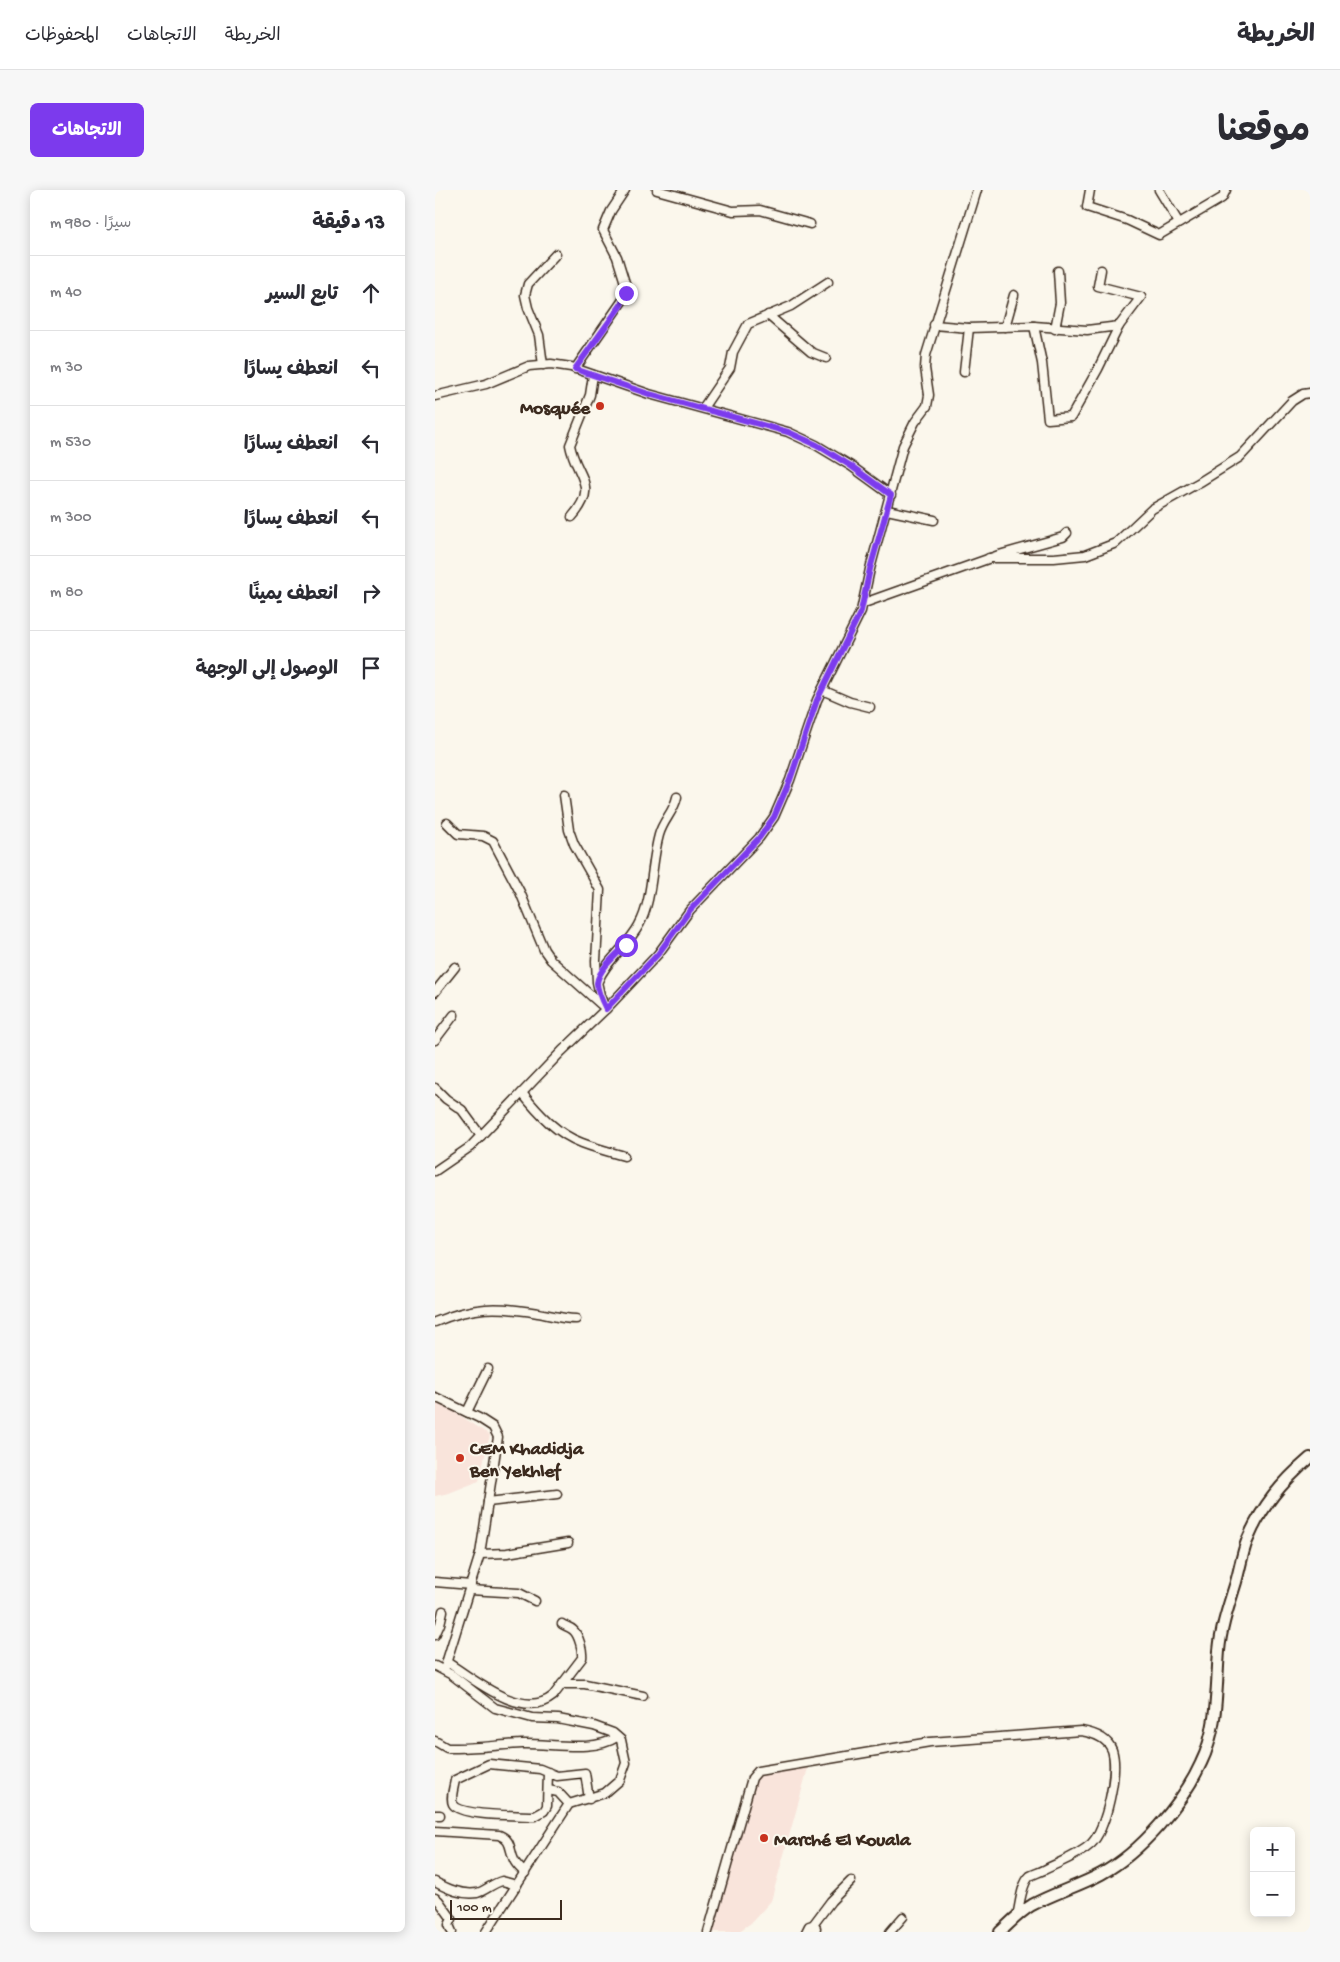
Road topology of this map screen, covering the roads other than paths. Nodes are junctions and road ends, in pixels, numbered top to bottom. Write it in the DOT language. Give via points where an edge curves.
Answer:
graph roads {
  1 [pos="625,190"];
  2 [pos="657,190"];
  3 [pos="977,190"];
  4 [pos="1090,190"];
  5 [pos="1159,190"];
  6 [pos="1226,190"];
  7 [pos="1179,223"];
  8 [pos="810,224"];
  9 [pos="556,254"];
  10 [pos="1101,270"];
  11 [pos="1058,271"];
  12 [pos="828,282"];
  13 [pos="1014,295"];
  14 [pos="768,315"];
  15 [pos="934,325"];
  16 [pos="1034,326"];
  17 [pos="1119,326"];
  18 [pos="1005,327"];
  19 [pos="969,328"];
  20 [pos="1055,329"];
  21 [pos="827,358"];
  22 [pos="543,364"];
  23 [pos="575,369"];
  24 [pos="964,372"];
  25 [pos="593,375"];
  26 [pos="1310,393"];
  27 [pos="435,396"];
  28 [pos="703,408"];
  29 [pos="891,495"];
  30 [pos="887,510"];
  31 [pos="572,517"];
  32 [pos="934,520"];
  33 [pos="1067,533"];
  34 [pos="989,558"];
  35 [pos="864,603"];
  36 [pos="822,690"];
  37 [pos="870,707"];
  38 [pos="564,795"];
  39 [pos="677,796"];
  40 [pos="447,823"];
  41 [pos="455,967"];
  42 [pos="597,982"];
  43 [pos="435,992"];
  44 [pos="606,1009"];
  45 [pos="453,1015"];
  46 [pos="435,1040"];
  47 [pos="435,1088"];
  48 [pos="522,1093"];
  49 [pos="481,1136"];
  50 [pos="624,1156"];
  51 [pos="435,1171"];
  52 [pos="576,1320"];
  53 [pos="435,1322"];
  54 [pos="488,1369"];
  55 [pos="435,1397"];
  56 [pos="467,1412"];
  57 [pos="1310,1458"];
  58 [pos="557,1494"];
  59 [pos="488,1502"];
  60 [pos="568,1543"];
  61 [pos="480,1554"];
  62 [pos="435,1582"];
  63 [pos="471,1587"];
  64 [pos="535,1601"];
  65 [pos="443,1611"];
  66 [pos="562,1624"];
  67 [pos="435,1635"];
  68 [pos="447,1662"];
  69 [pos="435,1666"];
  70 [pos="444,1670"];
  71 [pos="562,1684"];
  72 [pos="643,1696"];
  73 [pos="617,1737"];
  74 [pos="435,1741"];
  75 [pos="548,1772"];
  76 [pos="548,1790"];
  77 [pos="589,1799"];
  78 [pos="569,1804"];
  79 [pos="435,1831"];
  80 [pos="525,1873"];
  81 [pos="435,1882"];
  82 [pos="851,1882"];
  83 [pos="517,1885"];
  84 [pos="435,1898"];
  85 [pos="1017,1916"];
  86 [pos="903,1917"];
  87 [pos="814,1929"];
  88 [pos="451,1932"];
  89 [pos="486,1932"];
  90 [pos="708,1932"];
  91 [pos="806,1932"];
  92 [pos="890,1932"];
  93 [pos="1000,1932"];
  1 -- 23 [label="street" via="603,230 617,257 626,286 625,297"];
  2 -- 8 [label="street" via="733,210 760,210"];
  3 -- 15 [label="street"];
  4 -- 7 [label="street" via="1087,207 1159,235"];
  5 -- 7 [label="street"];
  6 -- 7 [label="street" via="1222,198"];
  9 -- 22 [label="street" via="528,284 525,295 539,334"];
  10 -- 17 [label="street" via="1098,286 1141,297"];
  11 -- 20 [label="street" via="1060,303"];
  12 -- 14 [label="street" via="791,306"];
  13 -- 18 [label="street"];
  14 -- 21 [label="street" via="811,352"];
  14 -- 28 [label="street" via="748,324 733,352 730,368"];
  15 -- 19 [label="street"];
  15 -- 29 [label="street" via="926,355 927,406 903,446"];
  16 -- 17 [label="street" via="1042,363 1047,419 1071,417"];
  16 -- 18 [label="street"];
  16 -- 20 [label="street"];
  17 -- 20 [label="street"];
  18 -- 19 [label="street"];
  19 -- 24 [label="street"];
  22 -- 23 [label="street"];
  22 -- 27 [label="street" via="529,366 478,386"];
  23 -- 25 [label="street"];
  25 -- 28 [label="street"];
  25 -- 31 [label="street" via="590,394 570,445 585,487 582,506"];
  26 -- 34 [label="street" via="1292,401 1240,457 1152,509 1115,543 1085,555"];
  28 -- 29 [label="street" via="788,432 817,445"];
  29 -- 30 [label="street"];
  30 -- 32 [label="street"];
  30 -- 35 [label="street"];
  33 -- 34 [label="street" via="1063,537"];
  34 -- 35 [label="street"];
  35 -- 36 [label="street"];
  36 -- 37 [label="street"];
  36 -- 44 [label="street" via="774,817 759,838 690,910 658,954"];
  38 -- 42 [label="street" via="574,844 600,890"];
  39 -- 42 [label="street" via="673,811 659,834 640,925"];
  40 -- 44 [label="street" via="458,834 483,836 493,841 520,892 544,950"];
  41 -- 43 [label="street"];
  42 -- 44 [label="street"];
  44 -- 48 [label="street"];
  45 -- 46 [label="street"];
  47 -- 49 [label="street" via="462,1110"];
  48 -- 49 [label="street"];
  48 -- 50 [label="street" via="548,1122 569,1136"];
  49 -- 51 [label="street"];
  52 -- 53 [label="street" via="488,1308 458,1312"];
  54 -- 56 [label="street"];
  55 -- 56 [label="street"];
  56 -- 59 [label="street" via="493,1427 498,1437"];
  57 -- 85 [label="main road" via="1271,1497 1246,1543 1223,1628 1215,1713 1209,1740 1202,1762 1189,1785 1143,1843 1122,1861 1101,1874 1031,1905"];
  58 -- 59 [label="street"];
  59 -- 61 [label="street"];
  60 -- 61 [label="street"];
  61 -- 63 [label="street"];
  62 -- 63 [label="street"];
  63 -- 64 [label="street" via="519,1593"];
  63 -- 68 [label="street"];
  65 -- 67 [label="street"];
  66 -- 71 [label="street" via="576,1633 583,1654"];
  68 -- 70 [label="street"];
  68 -- 71 [label="street" via="493,1693 524,1704 547,1701"];
  69 -- 70 [label="street"];
  70 -- 73 [label="street" via="495,1708 532,1718 594,1726"];
  71 -- 72 [label="street" via="585,1684"];
  73 -- 74 [label="street" via="609,1743 583,1746 525,1744 447,1748"];
  73 -- 77 [label="street" via="621,1740 625,1763 620,1780 605,1793"];
  75 -- 76 [label="street"];
  75 -- 76 [label="street" via="489,1764 455,1780 452,1799 458,1808 470,1812 535,1816 547,1806"];
  75 -- 77 [label="street" via="557,1776 585,1773"];
  76 -- 78 [label="street" via="558,1792"];
  77 -- 78 [label="street"];
  78 -- 80 [label="street"];
  79 -- 80 [label="street" via="505,1838 516,1864"];
  80 -- 83 [label="street"];
  81 -- 83 [label="street" via="450,1891 461,1892 477,1892 502,1880"];
  82 -- 87 [label="street" via="831,1901"];
  83 -- 89 [label="street"];
  84 -- 88 [label="street" via="452,1920 449,1925"];
  85 -- 90 [label="street" via="1030,1876 1080,1852 1092,1844 1101,1830 1107,1812 1113,1762 1112,1751 1096,1734 1081,1731 930,1742 758,1771 752,1778"];
  85 -- 93 [label="main road"];
  86 -- 92 [label="street"];
  87 -- 91 [label="street" via="809,1926"];
}
